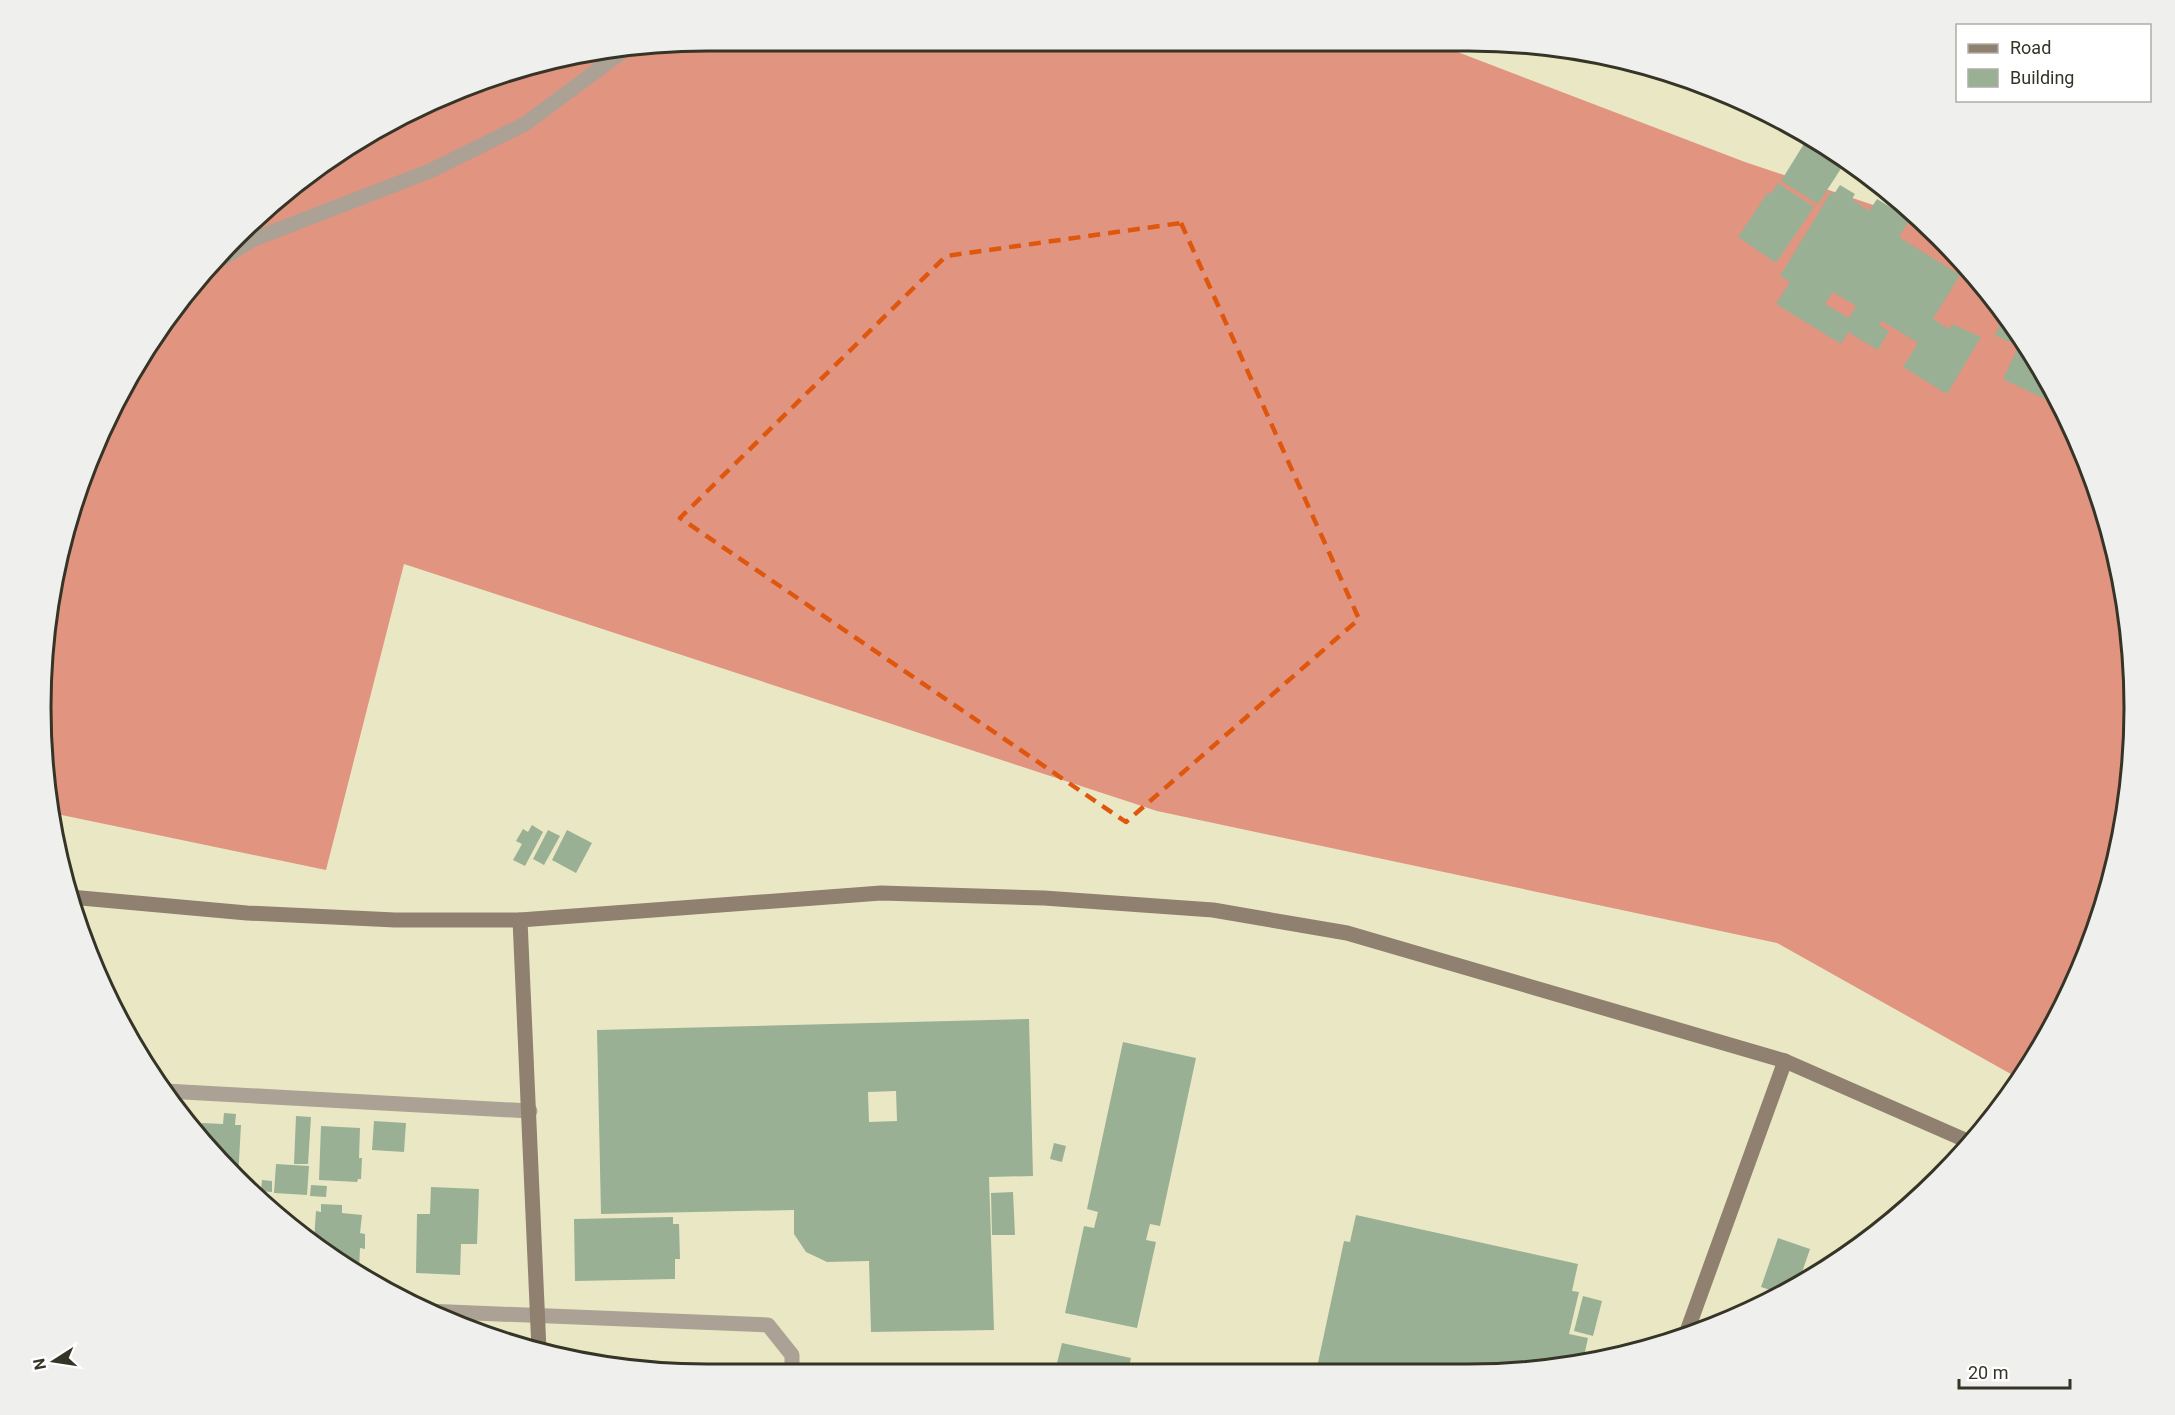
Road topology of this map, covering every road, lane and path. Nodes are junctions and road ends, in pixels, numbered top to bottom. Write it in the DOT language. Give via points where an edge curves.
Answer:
graph roads {
  1 [pos="613,58"];
  2 [pos="238,249"];
  3 [pos="79,898"];
  4 [pos="520,920"];
  5 [pos="1785,1061"];
  6 [pos="176,1092"];
  7 [pos="530,1111"];
  8 [pos="1962,1139"];
  9 [pos="453,1312"];
  10 [pos="537,1317"];
  11 [pos="1689,1325"];
  12 [pos="539,1342"];
  13 [pos="792,1364"];
  1 -- 2 [label="street" via="525,124 430,171 254,239"];
  3 -- 4 [label="street" via="292,915"];
  4 -- 5 [label="street" via="881,893 1044,898 1213,910 1347,933"];
  4 -- 7 [label="street"];
  5 -- 8 [label="street"];
  5 -- 11 [label="street"];
  6 -- 7 [label="street"];
  7 -- 10 [label="street"];
  9 -- 10 [label="street"];
  10 -- 12 [label="street"];
  10 -- 13 [label="street" via="768,1325 792,1355"];
}
